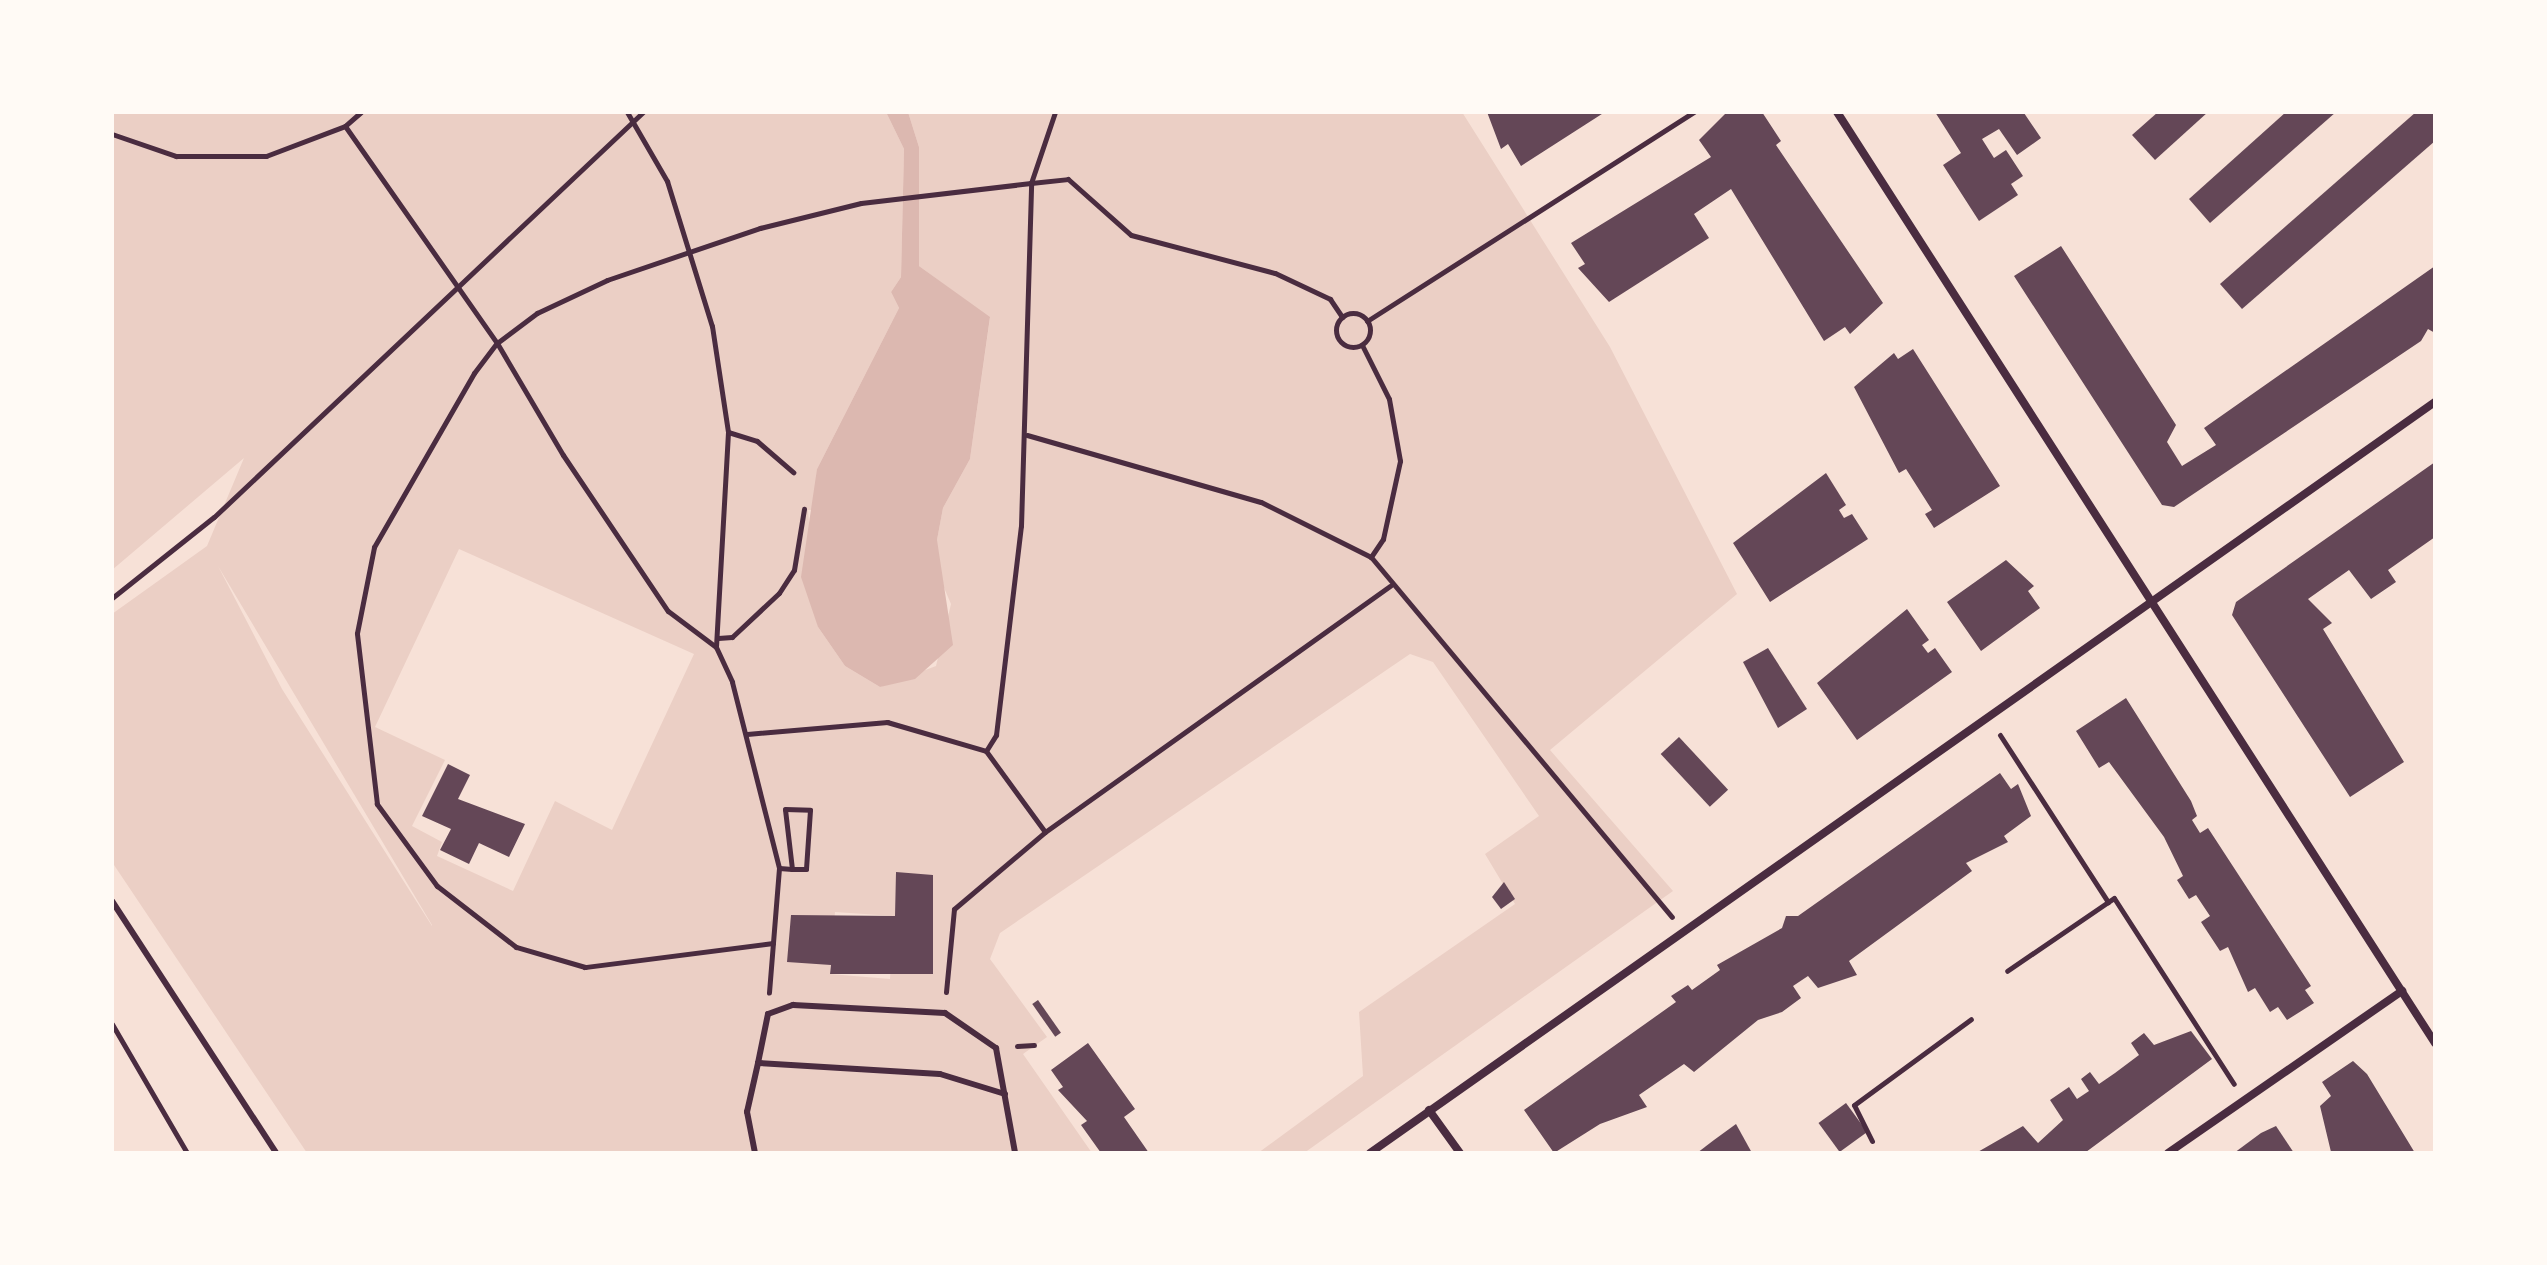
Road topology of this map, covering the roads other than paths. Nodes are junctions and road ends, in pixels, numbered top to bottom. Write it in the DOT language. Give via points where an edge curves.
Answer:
graph roads {
  1 [pos="1837,112"];
  2 [pos="2435,402"];
  3 [pos="2154,602"];
  4 [pos="112,901"];
  5 [pos="2402,991"];
  6 [pos="2435,1043"];
  7 [pos="758,1063"];
  8 [pos="1005,1094"];
  9 [pos="1429,1110"];
  10 [pos="276,1153"];
  11 [pos="755,1153"];
  12 [pos="1015,1153"];
  13 [pos="1370,1153"];
  14 [pos="1460,1153"];
  15 [pos="2168,1153"];
  1 -- 3 [label="street"];
  2 -- 3 [label="street"];
  3 -- 5 [label="street"];
  3 -- 9 [label="street"];
  4 -- 10 [label="lane"];
  5 -- 6 [label="street"];
  5 -- 15 [label="street"];
  7 -- 8 [label="lane" via="940,1074"];
  7 -- 8 [label="lane" via="768,1014 793,1005 945,1013 996,1048"];
  7 -- 11 [label="lane" via="747,1112"];
  8 -- 12 [label="lane"];
  9 -- 13 [label="street"];
  9 -- 14 [label="street"];
}
